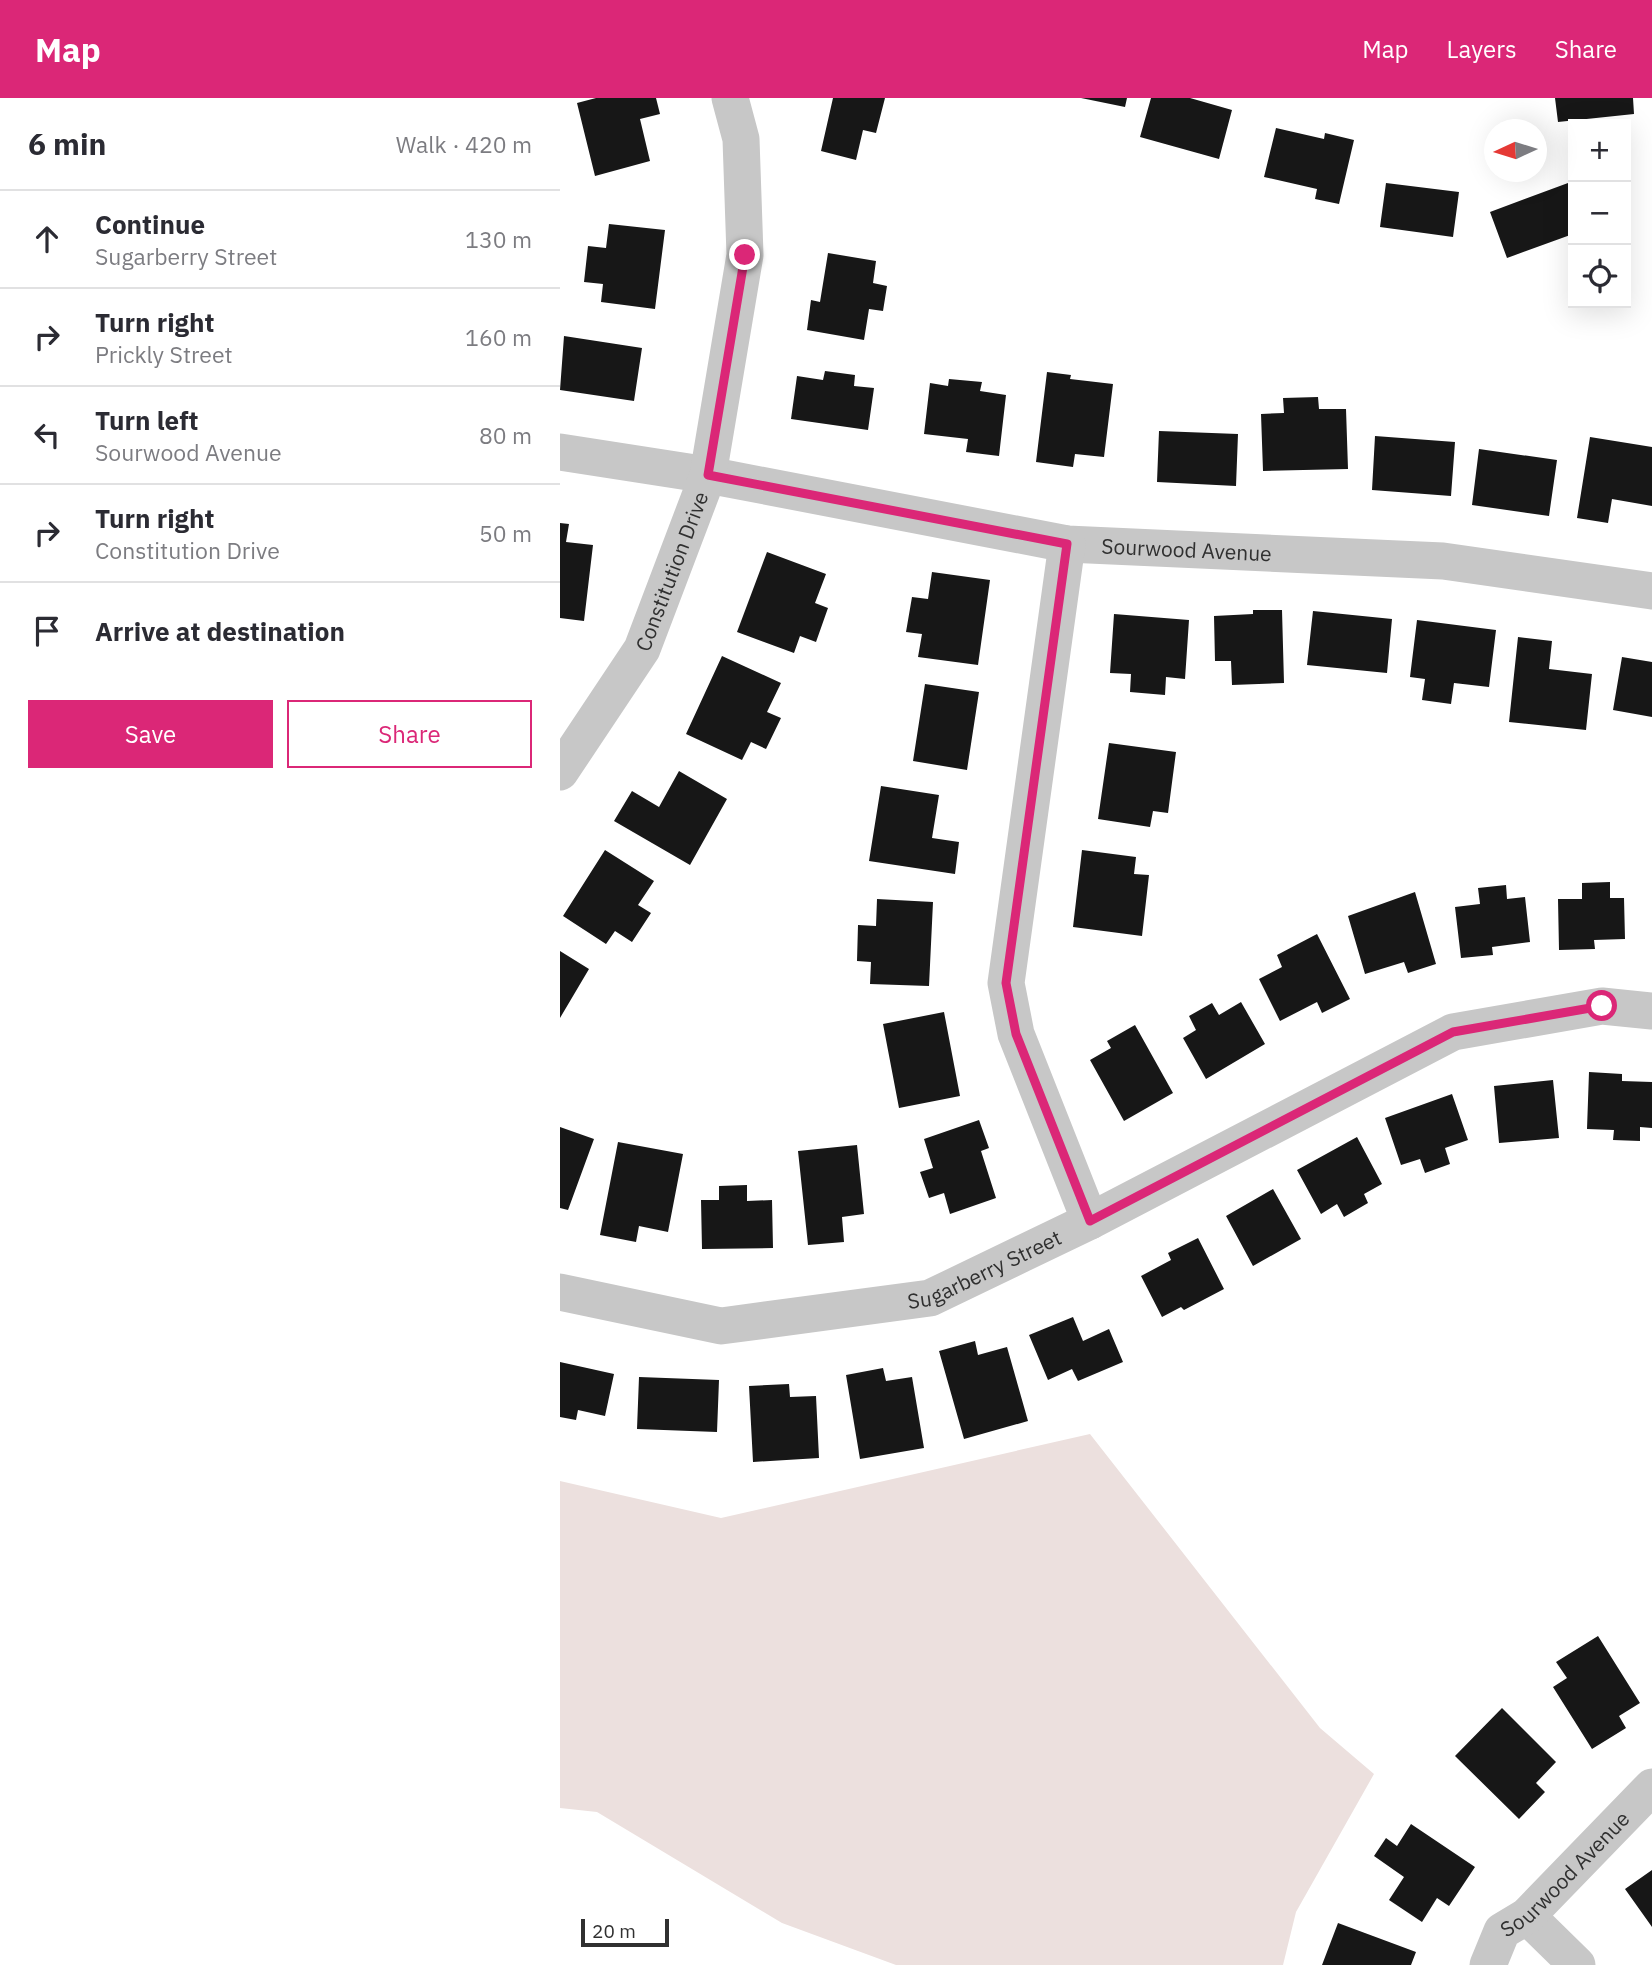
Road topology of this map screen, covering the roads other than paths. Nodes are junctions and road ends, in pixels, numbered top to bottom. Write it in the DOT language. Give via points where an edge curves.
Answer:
graph roads {
  1 [pos="730,98"];
  2 [pos="560,452"];
  3 [pos="708,475"];
  4 [pos="1067,544"];
  5 [pos="1652,591"];
  6 [pos="560,772"];
  7 [pos="1652,1011"];
  8 [pos="1090,1221"];
  9 [pos="560,1292"];
  10 [pos="1652,1787"];
  11 [pos="1527,1916"];
  12 [pos="1488,1965"];
  13 [pos="1577,1965"];
  1 -- 3 [label="street, Constitution Drive" via="741,139 745,255"];
  2 -- 3 [label="street, Sourwood Avenue"];
  3 -- 4 [label="street, Sourwood Avenue"];
  3 -- 6 [label="street, Constitution Drive" via="642,649"];
  4 -- 5 [label="street, Sourwood Avenue" via="1443,561"];
  4 -- 8 [label="street" via="1006,983 1016,1034"];
  7 -- 8 [label="street, Sugarberry Street" via="1602,1006 1453,1032"];
  8 -- 9 [label="street, Sugarberry Street" via="930,1298 917,1300 721,1326"];
  10 -- 11 [label="street, Sourwood Avenue"];
  11 -- 12 [label="street, Sourwood Avenue" via="1502,1931"];
  11 -- 13 [label="street"];
}
